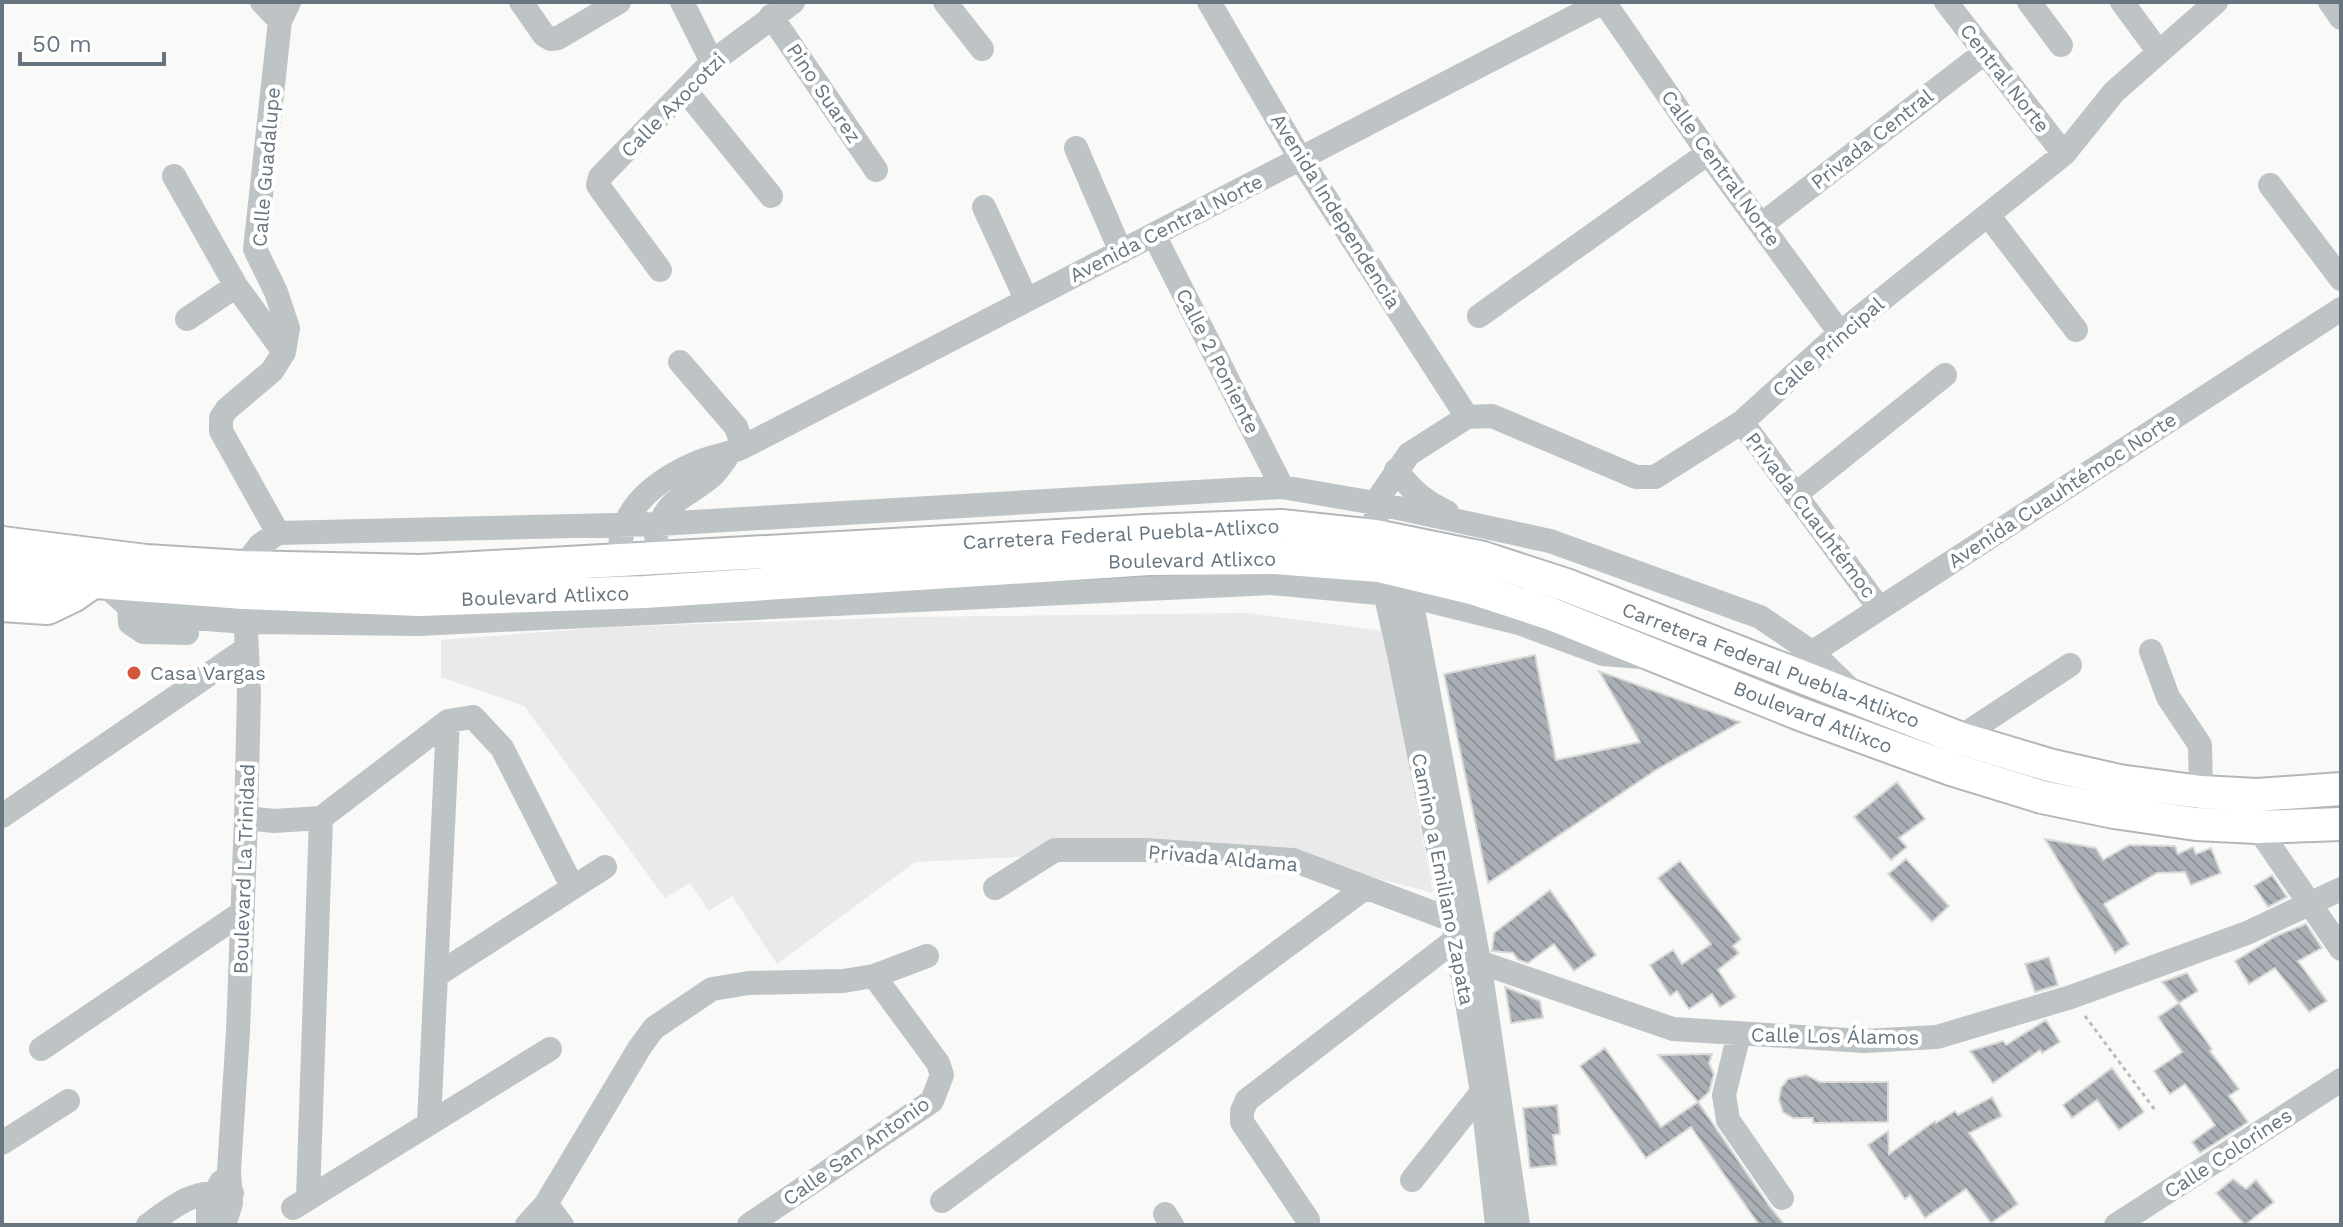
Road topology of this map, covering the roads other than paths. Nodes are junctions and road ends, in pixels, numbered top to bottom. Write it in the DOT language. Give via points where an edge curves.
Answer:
graph roads {
  1 [pos="262,2"];
  2 [pos="521,2"];
  3 [pos="619,2"];
  4 [pos="682,2"];
  5 [pos="793,2"];
  6 [pos="945,2"];
  7 [pos="1209,2"];
  8 [pos="1603,2"];
  9 [pos="1946,2"];
  10 [pos="2029,2"];
  11 [pos="2122,2"];
  12 [pos="2216,2"];
  13 [pos="2330,2"];
  14 [pos="285,12"];
  15 [pos="771,16"];
  16 [pos="2341,18"];
  17 [pos="2061,45"];
  18 [pos="982,49"];
  19 [pos="2158,51"];
  20 [pos="1984,53"];
  21 [pos="712,62"];
  22 [pos="685,90"];
  23 [pos="1076,148"];
  24 [pos="1708,153"];
  25 [pos="2064,154"];
  26 [pos="1300,158"];
  27 [pos="876,170"];
  28 [pos="174,176"];
  29 [pos="2270,185"];
  30 [pos="771,196"];
  31 [pos="984,207"];
  32 [pos="1988,215"];
  33 [pos="1761,225"];
  34 [pos="1154,235"];
  35 [pos="1121,252"];
  36 [pos="660,270"];
  37 [pos="2341,279"];
  38 [pos="236,286"];
  39 [pos="1026,299"];
  40 [pos="2341,309"];
  41 [pos="1479,316"];
  42 [pos="187,319"];
  43 [pos="2076,330"];
  44 [pos="1840,333"];
  45 [pos="284,352"];
  46 [pos="680,362"];
  47 [pos="1945,375"];
  48 [pos="1467,417"];
  49 [pos="1742,422"];
  50 [pos="736,450"];
  51 [pos="1393,476"];
  52 [pos="1282,487"];
  53 [pos="1795,495"];
  54 [pos="1386,506"];
  55 [pos="659,524"];
  56 [pos="624,525"];
  57 [pos="1474,525"];
  58 [pos="278,533"];
  59 [pos="2,543"];
  60 [pos="651,559"];
  61 [pos="618,560"];
  62 [pos="1393,568"];
  63 [pos="2,575"];
  64 [pos="97,581"];
  65 [pos="643,602"];
  66 [pos="2,603"];
  67 [pos="612,604"];
  68 [pos="1879,608"];
  69 [pos="244,613"];
  70 [pos="2151,651"];
  71 [pos="1813,653"];
  72 [pos="2070,665"];
  73 [pos="1782,670"];
  74 [pos="1861,700"];
  75 [pos="448,721"];
  76 [pos="1959,738"];
  77 [pos="2341,789"];
  78 [pos="2201,792"];
  79 [pos="2,816"];
  80 [pos="246,818"];
  81 [pos="321,818"];
  82 [pos="2341,824"];
  83 [pos="2257,827"];
  84 [pos="605,867"];
  85 [pos="572,886"];
  86 [pos="995,888"];
  87 [pos="1365,888"];
  88 [pos="2341,889"];
  89 [pos="2308,902"];
  90 [pos="243,912"];
  91 [pos="1461,944"];
  92 [pos="2341,949"];
  93 [pos="927,956"];
  94 [pos="437,975"];
  95 [pos="874,976"];
  96 [pos="1739,1034"];
  97 [pos="41,1049"];
  98 [pos="550,1049"];
  99 [pos="2341,1080"];
  100 [pos="1482,1092"];
  101 [pos="68,1101"];
  102 [pos="429,1122"];
  103 [pos="2,1143"];
  104 [pos="1412,1180"];
  105 [pos="225,1185"];
  106 [pos="1782,1198"];
  107 [pos="942,1201"];
  108 [pos="546,1204"];
  109 [pos="1308,1220"];
  110 [pos="148,1225"];
  111 [pos="208,1225"];
  112 [pos="224,1225"];
  113 [pos="527,1225"];
  114 [pos="562,1225"];
  115 [pos="749,1225"];
  116 [pos="1497,1225"];
  117 [pos="1518,1225"];
  118 [pos="2116,1225"];
  1 -- 14 [label="street, Calle Guadalupe"];
  2 -- 3 [label="street" via="551,39"];
  4 -- 21 [label="street"];
  5 -- 15 [label="street, Calle Axocotzi"];
  6 -- 18 [label="street"];
  7 -- 26 [label="street, Avenida Independencia"];
  8 -- 24 [label="street, Calle Central Norte"];
  8 -- 26 [label="street, Avenida Central Norte"];
  9 -- 20 [label="street, Central Norte"];
  10 -- 17 [label="street"];
  11 -- 19 [label="street"];
  12 -- 19 [label="street, Calle Principal"];
  13 -- 16 [label="street"];
  14 -- 45 [label="street, Calle Guadalupe" via="255,249 288,328"];
  15 -- 21 [label="street, Calle Axocotzi"];
  15 -- 27 [label="street, Pino Suarez"];
  19 -- 25 [label="street, Calle Principal" via="2114,92"];
  20 -- 25 [label="street, Central Norte"];
  20 -- 33 [label="street, Privada Central"];
  21 -- 22 [label="street, Calle Axocotzi"];
  22 -- 30 [label="street"];
  22 -- 36 [label="street, Calle Axocotzi" via="598,185"];
  23 -- 35 [label="street"];
  24 -- 33 [label="street, Calle Central Norte"];
  24 -- 41 [label="street"];
  25 -- 32 [label="street, Calle Principal"];
  26 -- 34 [label="street, Avenida Central Norte"];
  26 -- 48 [label="street, Avenida Independencia"];
  28 -- 38 [label="street"];
  29 -- 37 [label="street"];
  31 -- 39 [label="street"];
  32 -- 43 [label="street"];
  32 -- 44 [label="street, Calle Principal"];
  33 -- 44 [label="street, Calle Central Norte"];
  34 -- 35 [label="street, Avenida Central Norte"];
  34 -- 52 [label="street, Calle 2 Poniente"];
  35 -- 39 [label="street, Avenida Central Norte"];
  38 -- 42 [label="street"];
  38 -- 45 [label="street"];
  39 -- 50 [label="street, Avenida Central Norte"];
  40 -- 68 [label="street, Avenida Cuauhtémoc Norte"];
  44 -- 49 [label="street, Calle Principal"];
  45 -- 58 [label="street" via="272,371 221,418 221,431"];
  46 -- 50 [label="street" via="736,427"];
  47 -- 53 [label="street"];
  48 -- 49 [label="street, Calle Principal" via="1492,416 1636,477 1655,477"];
  48 -- 51 [label="street" via="1409,454"];
  49 -- 53 [label="street, Privada Cuauhtémoc"];
  50 -- 55 [label="street, Avenida Central Norte" via="712,475 676,498"];
  50 -- 56 [label="street, Avenida Central Norte" via="662,480"];
  51 -- 54 [label="street"];
  51 -- 57 [label="street" via="1427,502"];
  52 -- 54 [label="street"];
  52 -- 55 [label="street"];
  53 -- 68 [label="street, Privada Cuauhtémoc"];
  54 -- 57 [label="street"];
  54 -- 62 [label="street"];
  55 -- 56 [label="street"];
  55 -- 60 [label="street, Avenida Central Norte"];
  56 -- 58 [label="street"];
  56 -- 61 [label="street, Avenida Central Norte"];
  57 -- 71 [label="street" via="1550,541 1760,617"];
  58 -- 69 [label="street" via="260,545"];
  59 -- 69 [label="main road, Boulevard Atlixco" via="146,561"];
  60 -- 61 [label="main road, Carretera Federal Puebla-Atlixco"];
  60 -- 62 [label="main road, Carretera Federal Puebla-Atlixco" via="1266,526"];
  60 -- 65 [label="street, Avenida Central Norte"];
  61 -- 67 [label="street, Avenida Central Norte"];
  61 -- 69 [label="main road, Carretera Federal Puebla-Atlixco" via="420,571"];
  62 -- 65 [label="main road, Boulevard Atlixco" via="1275,558 1149,559"];
  62 -- 73 [label="main road, Carretera Federal Puebla-Atlixco" via="1483,558"];
  62 -- 83 [label="main road, Boulevard Atlixco" via="1551,614 1800,714 2042,797 2196,824"];
  62 -- 91 [label="street, Camino a Emiliano Zapata"];
  62 -- 91 [label="street, Camino a Emiliano Zapata" via="1399,654"];
  63 -- 64 [label="main road, Boulevard Atlixco"];
  64 -- 66 [label="highway" via="47,606"];
  64 -- 69 [label="main road, Boulevard Atlixco"];
  64 -- 69 [label="street" via="129,607 154,615 179,619"];
  65 -- 67 [label="main road, Boulevard Atlixco"];
  67 -- 69 [label="main road, Boulevard Atlixco" via="419,600"];
  68 -- 71 [label="street, Avenida Cuauhtémoc Norte"];
  69 -- 79 [label="street"];
  69 -- 80 [label="street, Boulevard La Trinidad" via="249,694"];
  70 -- 78 [label="street" via="2168,697 2200,745"];
  71 -- 73 [label="street, Avenida Cuauhtémoc Norte"];
  71 -- 74 [label="street"];
  72 -- 76 [label="street"];
  73 -- 74 [label="main road, Carretera Federal Puebla-Atlixco"];
  74 -- 76 [label="main road, Carretera Federal Puebla-Atlixco"];
  75 -- 81 [label="street"];
  75 -- 85 [label="street" via="473,717 502,748"];
  75 -- 94 [label="street"];
  76 -- 78 [label="main road, Carretera Federal Puebla-Atlixco" via="2105,778"];
  77 -- 78 [label="main road, Carretera Federal Puebla-Atlixco" via="2257,795"];
  80 -- 81 [label="street"];
  80 -- 90 [label="street, Boulevard La Trinidad"];
  81 -- 102 [label="street" via="300,1203"];
  82 -- 83 [label="main road, Boulevard Atlixco"];
  83 -- 89 [label="street"];
  84 -- 85 [label="street"];
  85 -- 94 [label="street"];
  86 -- 87 [label="street, Privada Aldama" via="1055,850 1145,850 1293,860"];
  87 -- 91 [label="street, Privada Aldama"];
  87 -- 107 [label="street"];
  88 -- 89 [label="street, Calle Los Álamos"];
  89 -- 92 [label="street"];
  89 -- 96 [label="street, Calle Los Álamos" via="2247,933 2071,997 1937,1037 1864,1041"];
  90 -- 97 [label="street"];
  90 -- 105 [label="street, Boulevard La Trinidad"];
  91 -- 96 [label="street, Calle Los Álamos" via="1673,1029"];
  91 -- 100 [label="street, Camino a Emiliano Zapata"];
  91 -- 109 [label="street" via="1247,1100 1242,1122"];
  91 -- 117 [label="street, Camino a Emiliano Zapata"];
  93 -- 95 [label="street"];
  94 -- 102 [label="street"];
  95 -- 108 [label="street" via="712,989 654,1028"];
  95 -- 115 [label="street, Calle San Antonio" via="938,1063 942,1075 932,1101"];
  96 -- 106 [label="street" via="1724,1095 1728,1120"];
  98 -- 102 [label="street"];
  99 -- 118 [label="street, Calle Colorines"];
  100 -- 104 [label="street"];
  100 -- 116 [label="street, Camino a Emiliano Zapata"];
  101 -- 103 [label="street"];
  105 -- 110 [label="street" via="184,1199"];
  105 -- 111 [label="street, Boulevard La Trinidad" via="207,1215"];
  105 -- 112 [label="street, Boulevard La Trinidad"];
  108 -- 113 [label="street"];
  108 -- 114 [label="street"];
}
